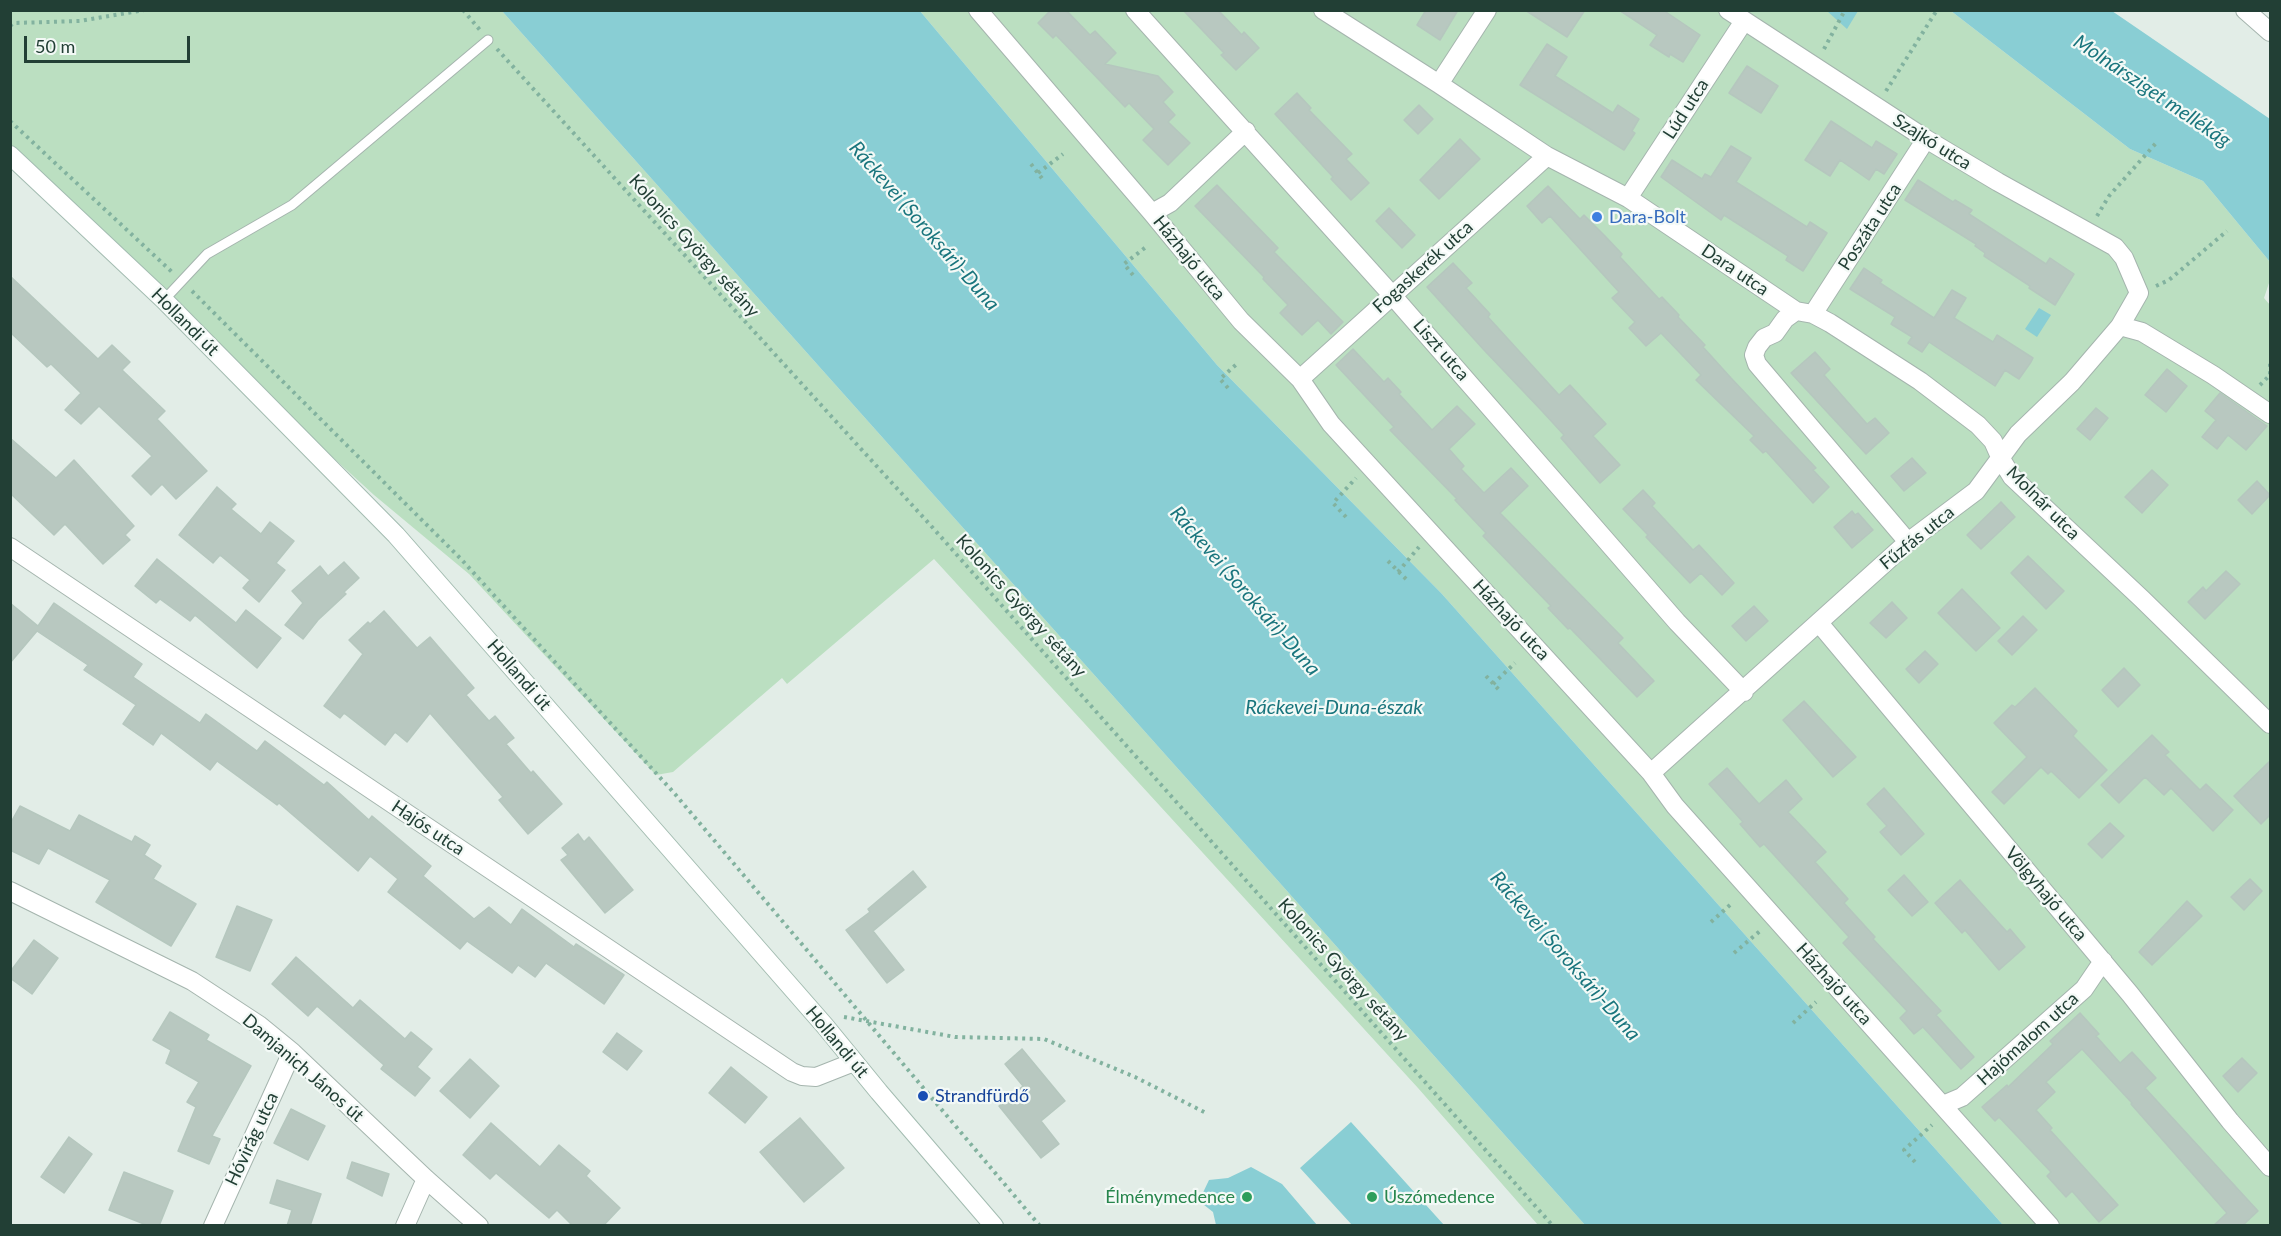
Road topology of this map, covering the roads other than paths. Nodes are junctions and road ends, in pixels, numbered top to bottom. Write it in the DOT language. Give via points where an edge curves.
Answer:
graph roads {
  1 [pos="978,10"];
  2 [pos="1135,10"];
  3 [pos="1323,10"];
  4 [pos="1487,10"];
  5 [pos="1728,10"];
  6 [pos="2246,10"];
  7 [pos="1744,21"];
  8 [pos="2271,32"];
  9 [pos="488,39"];
  10 [pos="1439,84"];
  11 [pos="1246,131"];
  12 [pos="1926,139"];
  13 [pos="10,155"];
  14 [pos="1547,156"];
  15 [pos="1628,198"];
  16 [pos="1152,213"];
  17 [pos="2139,292"];
  18 [pos="1392,295"];
  19 [pos="164,300"];
  20 [pos="1804,313"];
  21 [pos="2120,326"];
  22 [pos="1300,380"];
  23 [pos="2271,414"];
  24 [pos="2001,459"];
  25 [pos="1908,542"];
  26 [pos="10,547"];
  27 [pos="1819,623"];
  28 [pos="1744,692"];
  29 [pos="2271,724"];
  30 [pos="1651,773"];
  31 [pos="10,891"];
  32 [pos="2103,962"];
  33 [pos="292,1052"];
  34 [pos="854,1062"];
  35 [pos="1943,1105"];
  36 [pos="2271,1167"];
  37 [pos="426,1179"];
  38 [pos="213,1226"];
  39 [pos="405,1226"];
  40 [pos="479,1226"];
  41 [pos="994,1226"];
  42 [pos="2050,1226"];
  1 -- 16 [label="street, Házhajó utca"];
  2 -- 11 [label="street, Liszt utca"];
  3 -- 10 [label="street, Dara utca"];
  4 -- 10 [label="street"];
  5 -- 7 [label="street, Szajkó utca"];
  6 -- 8 [label="street"];
  7 -- 12 [label="street, Szajkó utca"];
  7 -- 15 [label="street, Lúd utca"];
  9 -- 19 [label="lane" via="292,205 207,254"];
  10 -- 14 [label="street, Dara utca"];
  11 -- 16 [label="street" via="1170,203"];
  11 -- 18 [label="street, Liszt utca"];
  12 -- 17 [label="street, Szajkó utca" via="2115,247"];
  12 -- 20 [label="street, Poszáta utca"];
  13 -- 19 [label="street, Hollandi út"];
  14 -- 15 [label="street, Dara utca"];
  14 -- 18 [label="street, Fogaskerék utca"];
  15 -- 20 [label="street, Dara utca"];
  16 -- 22 [label="street, Házhajó utca" via="1241,321"];
  17 -- 21 [label="street, Fűzfás utca"];
  18 -- 22 [label="street, Fogaskerék utca"];
  18 -- 28 [label="street, Liszt utca" via="1677,622"];
  19 -- 34 [label="street, Hollandi út" via="396,535"];
  20 -- 24 [label="street, Molnár utca" via="1920,381 1978,425 1993,441"];
  20 -- 25 [label="street" via="1785,319 1775,333 1764,338 1756,347 1756,364"];
  21 -- 23 [label="street" via="2142,332"];
  21 -- 24 [label="street, Fűzfás utca" via="2072,382 2018,434"];
  22 -- 30 [label="street, Házhajó utca" via="1331,424"];
  24 -- 25 [label="street, Fűzfás utca" via="1976,491"];
  24 -- 29 [label="street, Molnár utca" via="2012,477"];
  25 -- 27 [label="street, Fűzfás utca"];
  26 -- 34 [label="street, Hajós utca" via="792,1072 816,1077"];
  27 -- 28 [label="street, Fűzfás utca"];
  27 -- 32 [label="street, Völgyhajó utca"];
  28 -- 30 [label="street, Fűzfás utca"];
  30 -- 35 [label="street, Házhajó utca" via="1675,806"];
  31 -- 33 [label="street, Damjanich János út" via="192,981"];
  32 -- 35 [label="street, Hajómalom utca" via="2084,989 1962,1097"];
  32 -- 36 [label="street, Völgyhajó utca"];
  33 -- 37 [label="street, Damjanich János út"];
  33 -- 38 [label="street, Hóvirág utca"];
  34 -- 41 [label="street, Hollandi út"];
  35 -- 42 [label="street, Házhajó utca"];
  37 -- 39 [label="street"];
  37 -- 40 [label="street, Damjanich János út"];
}
